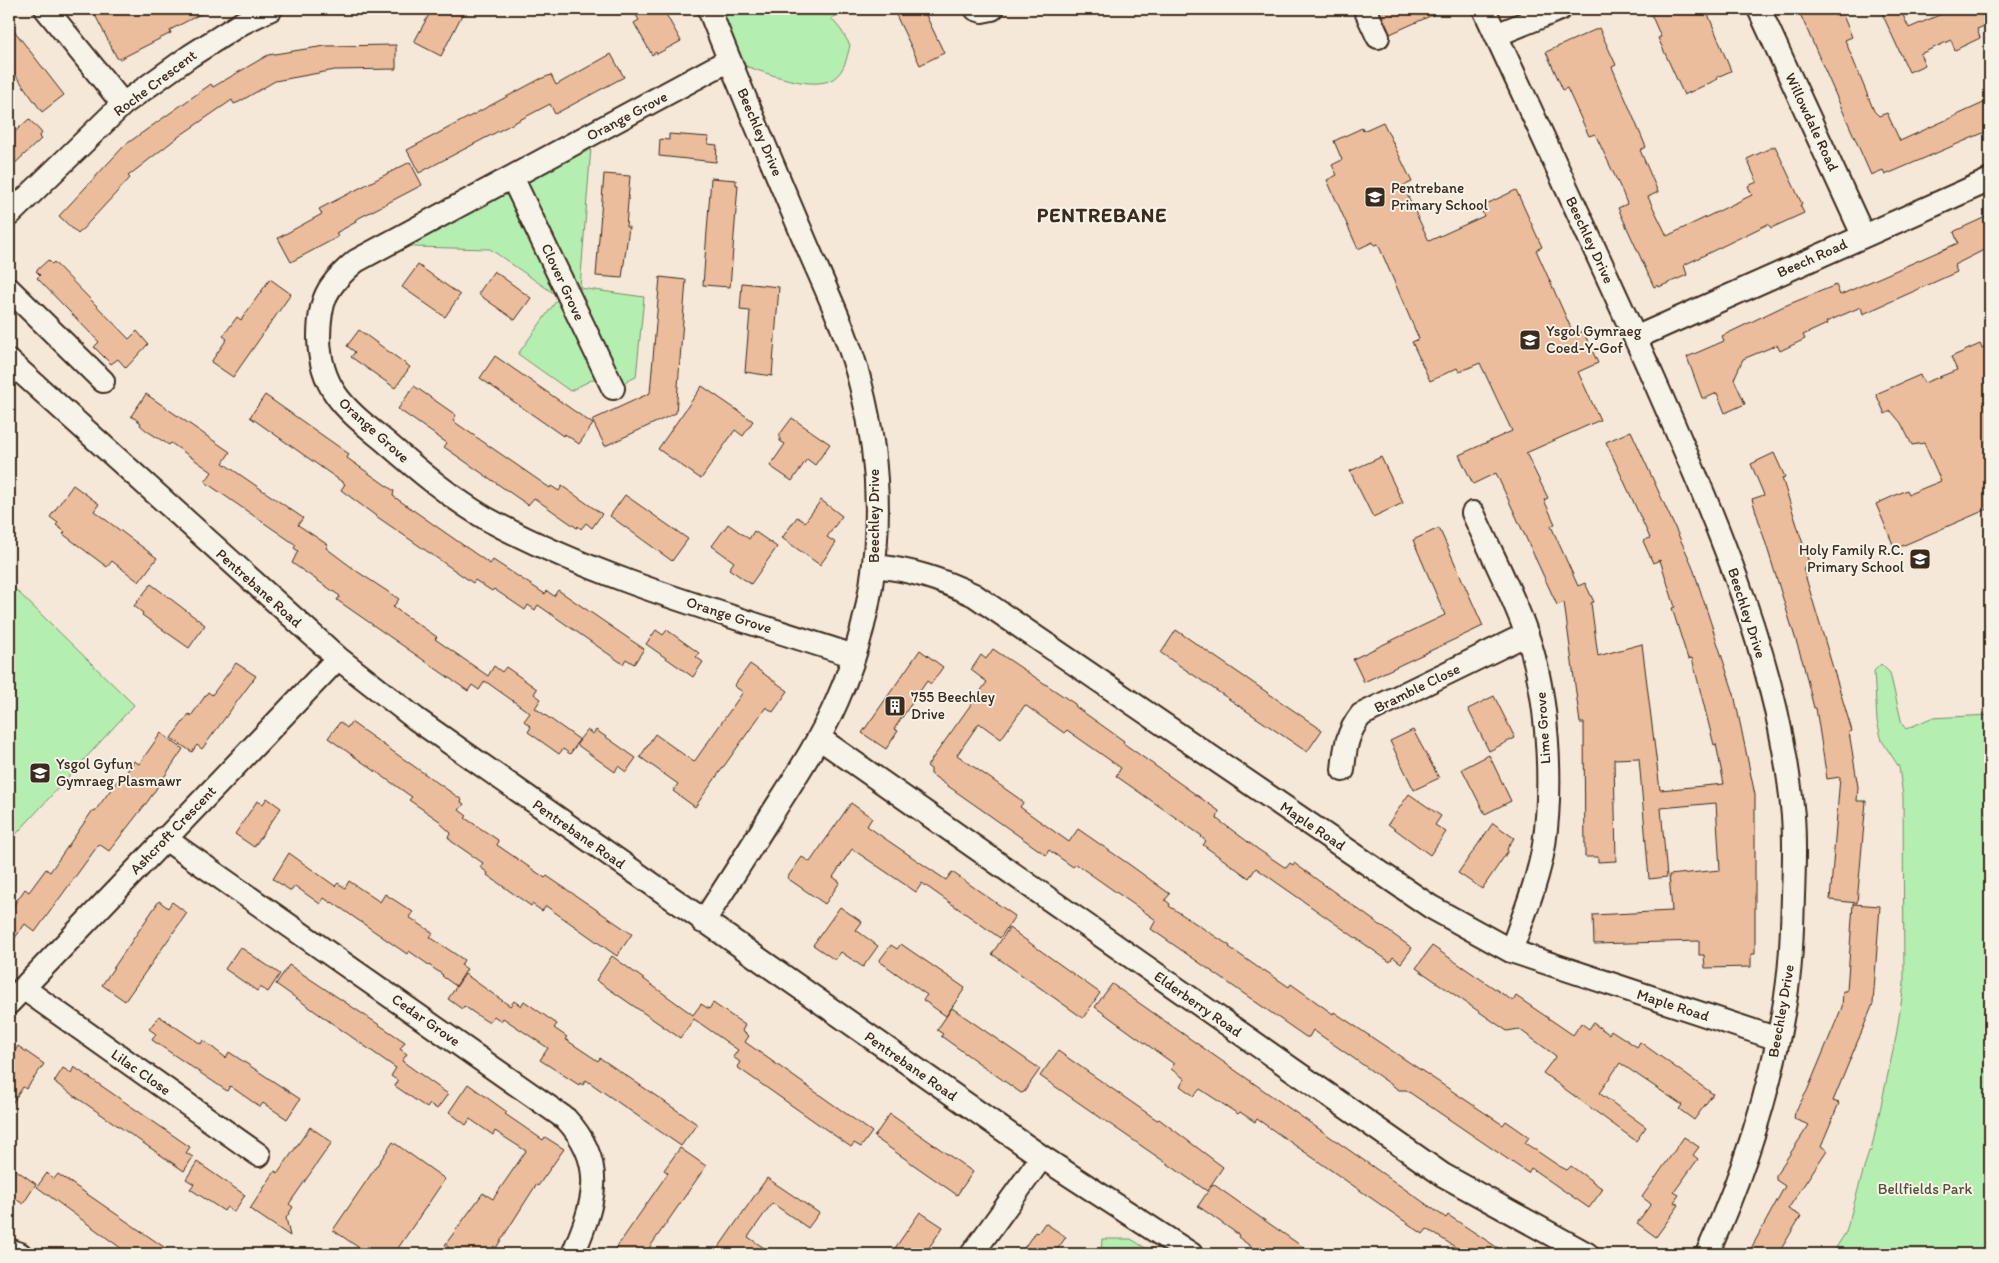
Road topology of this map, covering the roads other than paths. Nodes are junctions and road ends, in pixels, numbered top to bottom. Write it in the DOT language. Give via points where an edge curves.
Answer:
graph roads {
  1 [pos="46,9"];
  2 [pos="271,9"];
  3 [pos="709,9"];
  4 [pos="976,9"];
  5 [pos="992,9"];
  6 [pos="1365,9"];
  7 [pos="1484,9"];
  8 [pos="1560,9"];
  9 [pos="1759,9"];
  10 [pos="1496,35"];
  11 [pos="1378,36"];
  12 [pos="729,60"];
  13 [pos="123,104"];
  14 [pos="512,177"];
  15 [pos="1990,180"];
  16 [pos="9,215"];
  17 [pos="1863,235"];
  18 [pos="9,289"];
  19 [pos="1635,338"];
  20 [pos="9,361"];
  21 [pos="103,381"];
  22 [pos="613,388"];
  23 [pos="1474,513"];
  24 [pos="875,566"];
  25 [pos="1527,634"];
  26 [pos="854,656"];
  27 [pos="338,658"];
  28 [pos="819,738"];
  29 [pos="1343,770"];
  30 [pos="164,838"];
  31 [pos="703,922"];
  32 [pos="1512,951"];
  33 [pos="16,996"];
  34 [pos="1778,1039"];
  35 [pos="259,1155"];
  36 [pos="1042,1157"];
  37 [pos="9,1250"];
  38 [pos="20,1254"];
  39 [pos="573,1254"];
  40 [pos="972,1254"];
  41 [pos="1191,1254"];
  42 [pos="1587,1254"];
  43 [pos="1707,1254"];
  1 -- 13 [label="street"];
  2 -- 13 [label="street, Roche Crescent" via="190,56"];
  3 -- 12 [label="street, Beechley Drive"];
  4 -- 5 [label="street"];
  6 -- 11 [label="street"];
  7 -- 10 [label="street, Beechley Drive"];
  8 -- 10 [label="street"];
  9 -- 17 [label="street, Willowdale Road"];
  10 -- 19 [label="street, Beechley Drive"];
  12 -- 14 [label="street, Orange Grove"];
  12 -- 24 [label="street, Beechley Drive" via="841,328 861,384 874,449 878,503"];
  13 -- 16 [label="street, Roche Crescent"];
  14 -- 22 [label="street, Clover Grove"];
  14 -- 26 [label="street, Orange Grove" via="356,262 335,278 322,303 320,352 326,378 337,400 437,486 486,518 534,542 685,600"];
  15 -- 17 [label="street, Beech Road"];
  17 -- 19 [label="street, Beech Road"];
  18 -- 21 [label="street"];
  19 -- 34 [label="street, Beechley Drive" via="1728,554 1763,661 1783,745 1793,819 1794,870 1788,974"];
  20 -- 27 [label="street, Pentrebane Road"];
  23 -- 25 [label="street, Lime Grove"];
  24 -- 26 [label="street, Beechley Drive" via="872,592"];
  24 -- 32 [label="street, Maple Road" via="936,578 974,595 1431,907"];
  25 -- 29 [label="street, Bramble Close" via="1361,716 1350,729 1345,744"];
  25 -- 32 [label="street, Lime Grove" via="1540,680 1546,742 1547,806 1544,846"];
  26 -- 28 [label="street, Beechley Drive" via="838,700"];
  27 -- 30 [label="street, Ashcroft Crescent"];
  27 -- 31 [label="street, Pentrebane Road" via="424,725"];
  28 -- 31 [label="street, Beechley Drive"];
  28 -- 42 [label="street, Elderberry Road" via="1443,1176"];
  30 -- 33 [label="street, Ashcroft Crescent"];
  30 -- 39 [label="street, Cedar Grove" via="566,1120 585,1143 595,1180 584,1228"];
  31 -- 36 [label="street, Pentrebane Road"];
  32 -- 34 [label="street, Maple Road"];
  33 -- 35 [label="street, Lilac Close"];
  34 -- 43 [label="street, Beechley Drive" via="1741,1167"];
  36 -- 40 [label="street"];
  36 -- 41 [label="street, Pentrebane Road"];
  37 -- 38 [label="street"];
}
